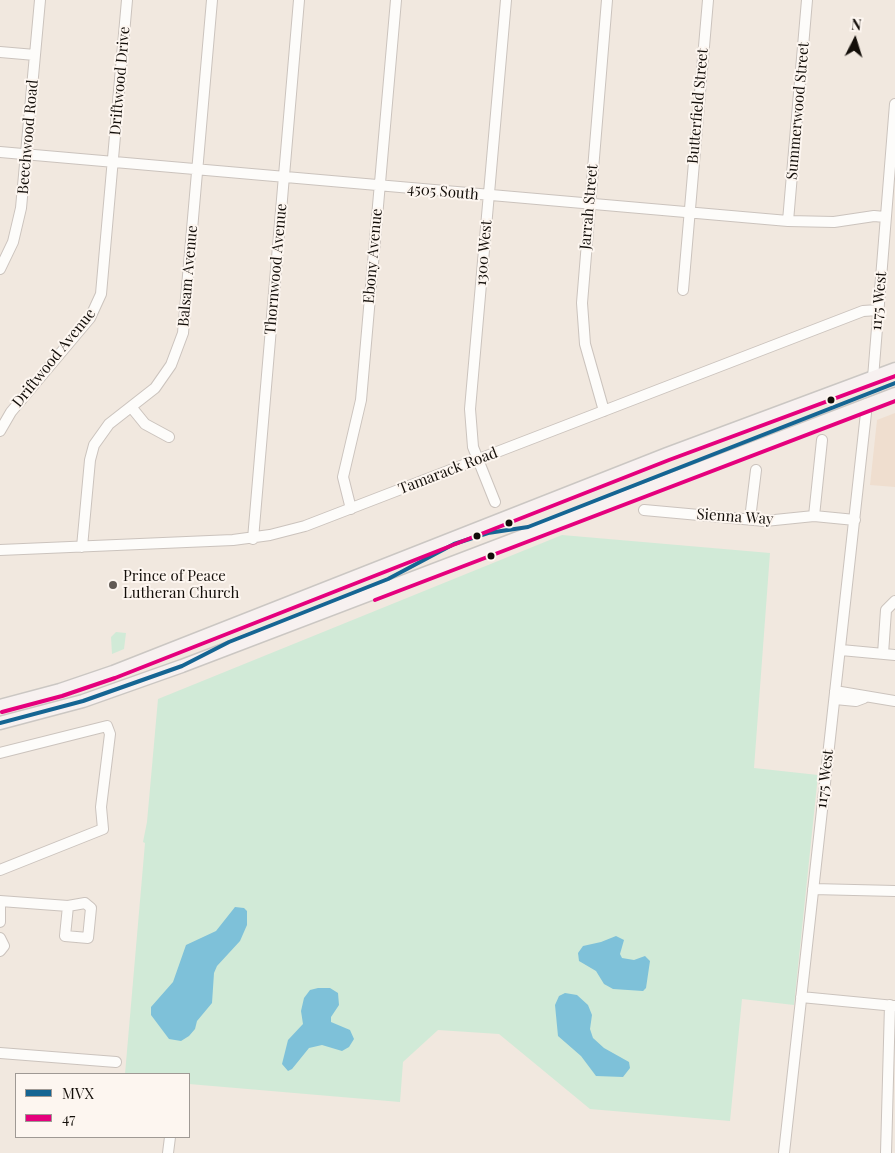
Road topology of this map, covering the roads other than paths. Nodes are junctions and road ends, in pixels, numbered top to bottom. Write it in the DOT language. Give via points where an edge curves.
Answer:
graph roads {
  1 [pos="40,0"];
  2 [pos="127,0"];
  3 [pos="212,0"];
  4 [pos="299,0"];
  5 [pos="396,0"];
  6 [pos="506,0"];
  7 [pos="607,0"];
  8 [pos="708,0"];
  9 [pos="807,0"];
  10 [pos="0,52"];
  11 [pos="35,55"];
  12 [pos="895,104"];
  13 [pos="0,152"];
  14 [pos="26,154"];
  15 [pos="113,163"];
  16 [pos="198,170"];
  17 [pos="284,178"];
  18 [pos="379,187"];
  19 [pos="489,196"];
  20 [pos="590,204"];
  21 [pos="689,213"];
  22 [pos="885,217"];
  23 [pos="788,221"];
  24 [pos="3,257"];
  25 [pos="0,269"];
  26 [pos="683,290"];
  27 [pos="878,310"];
  28 [pos="895,369"];
  29 [pos="873,378"];
  30 [pos="895,394"];
  31 [pos="867,404"];
  32 [pos="132,408"];
  33 [pos="604,411"];
  34 [pos="0,431"];
  35 [pos="169,437"];
  36 [pos="822,440"];
  37 [pos="478,460"];
  38 [pos="756,470"];
  39 [pos="495,502"];
  40 [pos="351,508"];
  41 [pos="644,510"];
  42 [pos="814,516"];
  43 [pos="750,519"];
  44 [pos="855,520"];
  45 [pos="253,539"];
  46 [pos="82,547"];
  47 [pos="0,550"];
  48 [pos="895,601"];
  49 [pos="840,650"];
  50 [pos="882,654"];
  51 [pos="895,655"];
  52 [pos="835,695"];
  53 [pos="895,701"];
  54 [pos="0,706"];
  55 [pos="0,723"];
  56 [pos="0,753"];
  57 [pos="0,870"];
  58 [pos="813,889"];
  59 [pos="895,891"];
  60 [pos="0,901"];
  61 [pos="68,906"];
  62 [pos="0,907"];
  63 [pos="0,922"];
  64 [pos="0,938"];
  65 [pos="0,951"];
  66 [pos="801,997"];
  67 [pos="893,1006"];
  68 [pos="0,1053"];
  69 [pos="116,1062"];
  70 [pos="170,1138"];
  71 [pos="168,1153"];
  72 [pos="784,1153"];
  73 [pos="886,1153"];
  1 -- 11 [label="street, Beechwood Road"];
  2 -- 15 [label="street, Driftwood Drive"];
  3 -- 16 [label="street, Balsam Avenue"];
  4 -- 17 [label="street, Thornwood Avenue"];
  5 -- 18 [label="street, Ebony Avenue"];
  6 -- 19 [label="street, 1300 West"];
  7 -- 20 [label="street, Jarrah Street"];
  8 -- 21 [label="street, Butterfield Street"];
  9 -- 23 [label="street, Summerwood Street"];
  10 -- 11 [label="street"];
  11 -- 14 [label="street, Beechwood Road"];
  12 -- 22 [label="street, 1175 West"];
  13 -- 14 [label="street, 4505 South"];
  14 -- 15 [label="street, 4505 South"];
  14 -- 24 [label="street, Beechwood Road" via="21,208"];
  15 -- 16 [label="street, 4505 South"];
  15 -- 34 [label="street, Driftwood Avenue" via="99,301 90,318 11,412"];
  16 -- 17 [label="street, 4505 South"];
  16 -- 32 [label="street, Balsam Avenue" via="183,333 163,377 149,395"];
  17 -- 18 [label="street, 4505 South"];
  17 -- 45 [label="street, Thornwood Avenue"];
  18 -- 19 [label="street, 4505 South"];
  18 -- 40 [label="street, Ebony Avenue" via="360,411 343,477"];
  19 -- 20 [label="street, 4505 South"];
  19 -- 37 [label="street, 1300 West" via="470,409 471,435"];
  20 -- 21 [label="street, 4505 South"];
  20 -- 33 [label="street, Jarrah Street" via="582,317 590,366"];
  21 -- 23 [label="street, 4505 South"];
  21 -- 26 [label="street, Butterfield Street"];
  22 -- 23 [label="street, 4505 South" via="827,222"];
  22 -- 27 [label="street, 1175 West"];
  24 -- 25 [label="street, Beechwood Road"];
  27 -- 29 [label="street, 1175 West"];
  27 -- 33 [label="street, Tamarack Road" via="863,311"];
  28 -- 29 [label="main road"];
  29 -- 54 [label="main road" via="667,454 113,672"];
  30 -- 31 [label="main road"];
  31 -- 44 [label="street, 1175 West"];
  31 -- 55 [label="main road" via="182,666 83,701"];
  32 -- 35 [label="street" via="146,424"];
  32 -- 46 [label="street, Balsam Avenue" via="109,424 92,453"];
  33 -- 37 [label="street, Tamarack Road"];
  36 -- 42 [label="street"];
  37 -- 39 [label="street, 1300 West"];
  37 -- 40 [label="street, Tamarack Road"];
  38 -- 43 [label="street"];
  40 -- 45 [label="street, Tamarack Road" via="305,526"];
  41 -- 43 [label="street, Sienna Way"];
  42 -- 43 [label="street, Sienna Way" via="774,521"];
  42 -- 44 [label="street, Sienna Way"];
  44 -- 49 [label="street, 1175 West"];
  45 -- 46 [label="street, Tamarack Road"];
  46 -- 47 [label="street, Tamarack Road"];
  48 -- 50 [label="street" via="886,610"];
  49 -- 50 [label="street"];
  49 -- 52 [label="street, 1175 West"];
  50 -- 51 [label="street"];
  52 -- 53 [label="street" via="857,694 864,698"];
  52 -- 58 [label="street, 1175 West"];
  56 -- 57 [label="street" via="107,726 109,743 101,807 102,828"];
  58 -- 59 [label="street"];
  58 -- 66 [label="street, 1175 West"];
  60 -- 61 [label="street"];
  62 -- 63 [label="street"];
  64 -- 65 [label="street" via="4,946"];
  66 -- 67 [label="street"];
  66 -- 72 [label="street, 1175 West"];
  67 -- 73 [label="street"];
  68 -- 69 [label="street"];
  70 -- 71 [label="street"];
}
